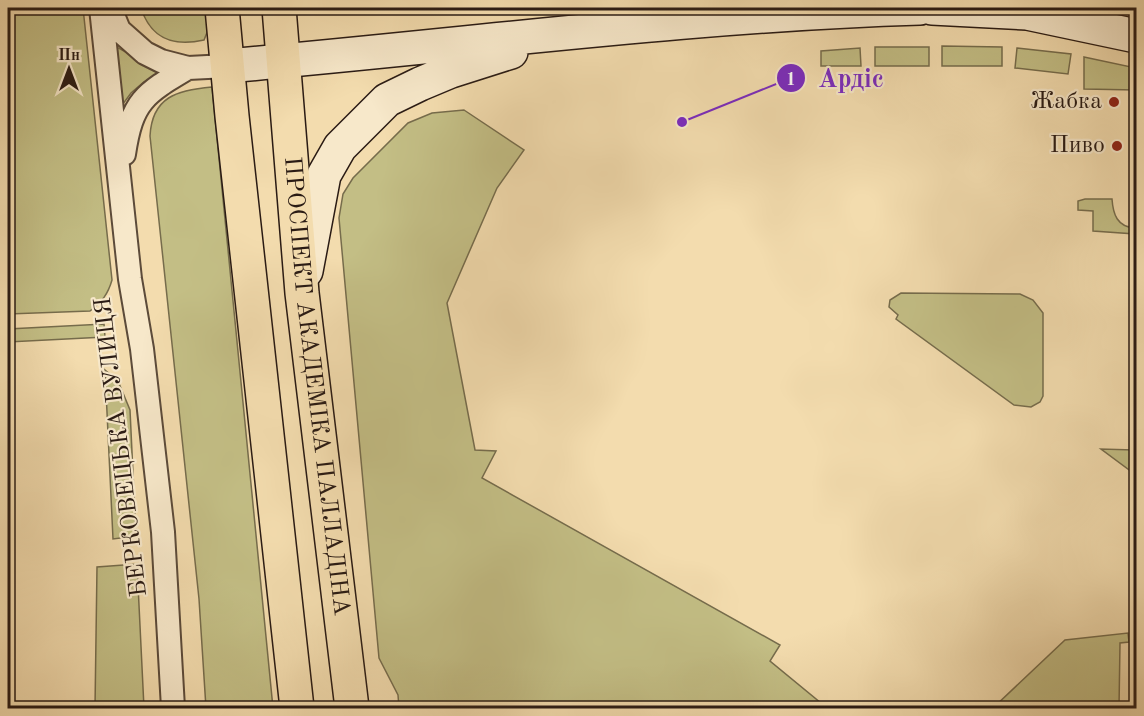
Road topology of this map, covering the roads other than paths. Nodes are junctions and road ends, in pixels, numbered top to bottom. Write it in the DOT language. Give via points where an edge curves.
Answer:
graph roads {
  1 [pos="101,8"];
  2 [pos="110,8"];
  3 [pos="222,8"];
  4 [pos="279,8"];
  5 [pos="725,8"];
  6 [pos="920,8"];
  7 [pos="932,8"];
  8 [pos="687,22"];
  9 [pos="573,33"];
  10 [pos="1137,36"];
  11 [pos="284,61"];
  12 [pos="227,66"];
  13 [pos="188,68"];
  14 [pos="120,179"];
  15 [pos="302,293"];
  16 [pos="173,708"];
  17 [pos="297,708"];
  18 [pos="352,708"];
  1 -- 14 [label="street, БЕРКОВЕЦЬКА ВУЛИЦЯ"];
  2 -- 13 [label="street, БЕРКОВЕЦЬКА ВУЛИЦЯ" via="119,30 129,41 153,57"];
  3 -- 12 [label="highway"];
  4 -- 11 [label="highway, ПРОСПЕКТ АКАДЕМІКА ПАЛЛАДІНА"];
  5 -- 8 [label="main road"];
  6 -- 8 [label="main road"];
  7 -- 10 [label="main road" via="1027,13"];
  8 -- 9 [label="main road"];
  9 -- 11 [label="main road"];
  9 -- 15 [label="main road" via="451,71 387,100 340,147 324,175"];
  11 -- 12 [label="main road"];
  11 -- 15 [label="highway, ПРОСПЕКТ АКАДЕМІКА ПАЛЛАДІНА"];
  12 -- 13 [label="street, БЕРКОВЕЦЬКА ВУЛИЦЯ"];
  12 -- 17 [label="highway"];
  13 -- 14 [label="street, БЕРКОВЕЦЬКА ВУЛИЦЯ" via="154,88 134,112"];
  14 -- 16 [label="street, БЕРКОВЕЦЬКА ВУЛИЦЯ" via="163,532"];
  15 -- 18 [label="highway, ПРОСПЕКТ АКАДЕМІКА ПАЛЛАДІНА"];
}
